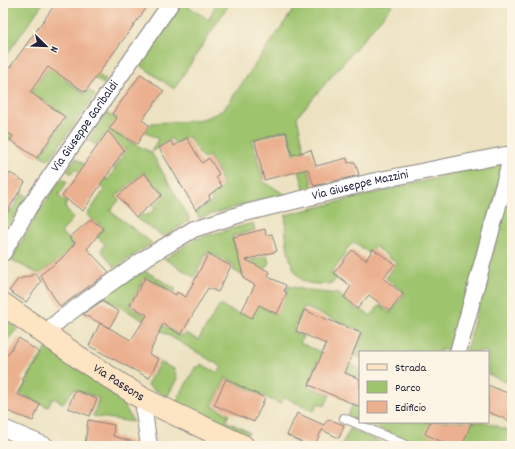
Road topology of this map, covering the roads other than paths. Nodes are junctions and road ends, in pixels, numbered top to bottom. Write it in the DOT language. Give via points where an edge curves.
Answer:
graph roads {
  1 [pos="171,3"];
  2 [pos="3,253"];
  3 [pos="3,304"];
  4 [pos="45,334"];
  5 [pos="458,351"];
  6 [pos="145,400"];
  7 [pos="344,418"];
  8 [pos="3,428"];
  9 [pos="46,446"];
  10 [pos="149,446"];
  11 [pos="243,446"];
  12 [pos="408,446"];
  1 -- 2 [label="street, Via Giuseppe Garibaldi" via="29,207"];
  3 -- 4 [label="street, Via Passons"];
  4 -- 5 [label="street, Via Giuseppe Mazzini" via="62,318 147,257 194,229 241,214 375,181 505,155 510,162"];
  4 -- 6 [label="street, Via Passons"];
  6 -- 10 [label="street" via="144,412"];
  6 -- 11 [label="street, Via Passons"];
  7 -- 12 [label="lane"];
  8 -- 9 [label="street"];
}
